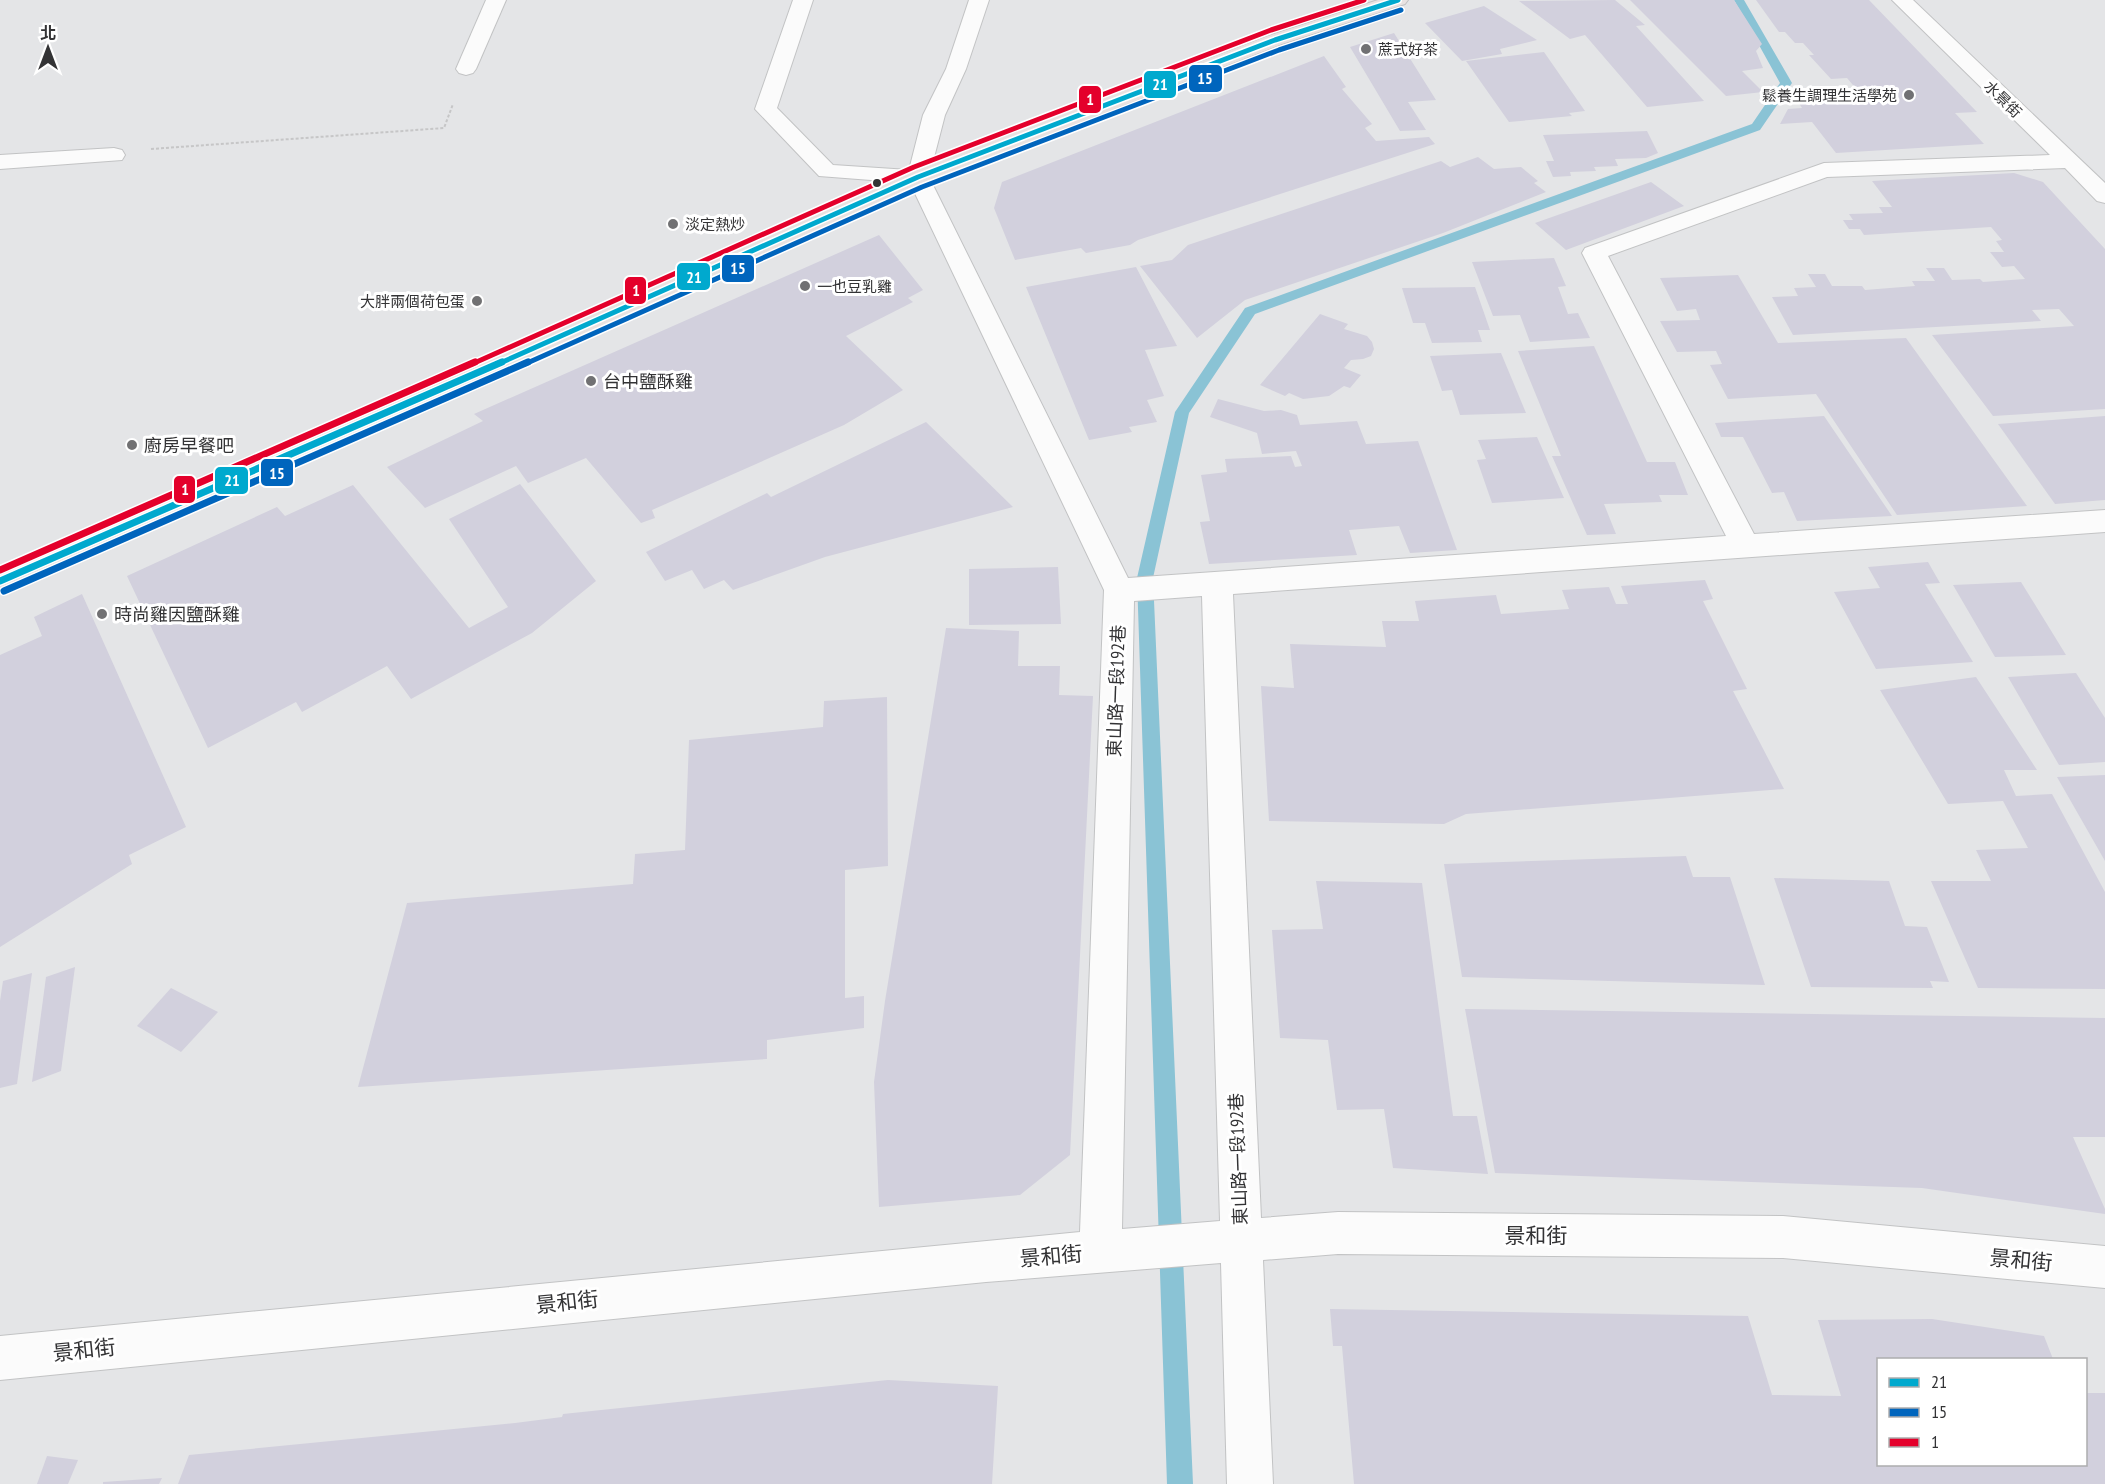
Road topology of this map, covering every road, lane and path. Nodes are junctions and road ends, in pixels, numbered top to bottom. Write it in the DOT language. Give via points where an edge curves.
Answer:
graph roads {
  1 [pos="496,0"];
  2 [pos="803,0"];
  3 [pos="979,0"];
  4 [pos="1398,0"];
  5 [pos="1902,0"];
  6 [pos="466,69"];
  7 [pos="144,150"];
  8 [pos="114,155"];
  9 [pos="2071,160"];
  10 [pos="0,162"];
  11 [pos="918,177"];
  12 [pos="2105,196"];
  13 [pos="2105,521"];
  14 [pos="1745,546"];
  15 [pos="0,581"];
  16 [pos="1217,583"];
  17 [pos="1119,590"];
  18 [pos="1241,1241"];
  19 [pos="1100,1252"];
  20 [pos="2105,1267"];
  21 [pos="0,1358"];
  22 [pos="1250,1484"];
  1 -- 6 [label="street"];
  2 -- 11 [label="street" via="766,109 827,171"];
  3 -- 11 [label="street" via="956,69 934,115"];
  4 -- 11 [label="main road" via="1275,40"];
  5 -- 9 [label="street, 水景街" via="2039,134"];
  6 -- 7 [label="path" via="444,129"];
  8 -- 10 [label="street"];
  9 -- 12 [label="street, 水景街"];
  9 -- 14 [label="street" via="1824,170 1594,254"];
  11 -- 15 [label="main road"];
  11 -- 17 [label="street, 東山路一段192巷"];
  13 -- 14 [label="street"];
  14 -- 16 [label="street"];
  16 -- 17 [label="street"];
  16 -- 18 [label="street, 東山路一段192巷"];
  17 -- 19 [label="street, 東山路一段192巷"];
  18 -- 19 [label="street, 景和街"];
  18 -- 20 [label="street, 景和街" via="1338,1233 1783,1237"];
  18 -- 22 [label="street, 東山路一段192巷"];
  19 -- 21 [label="street, 景和街"];
}
